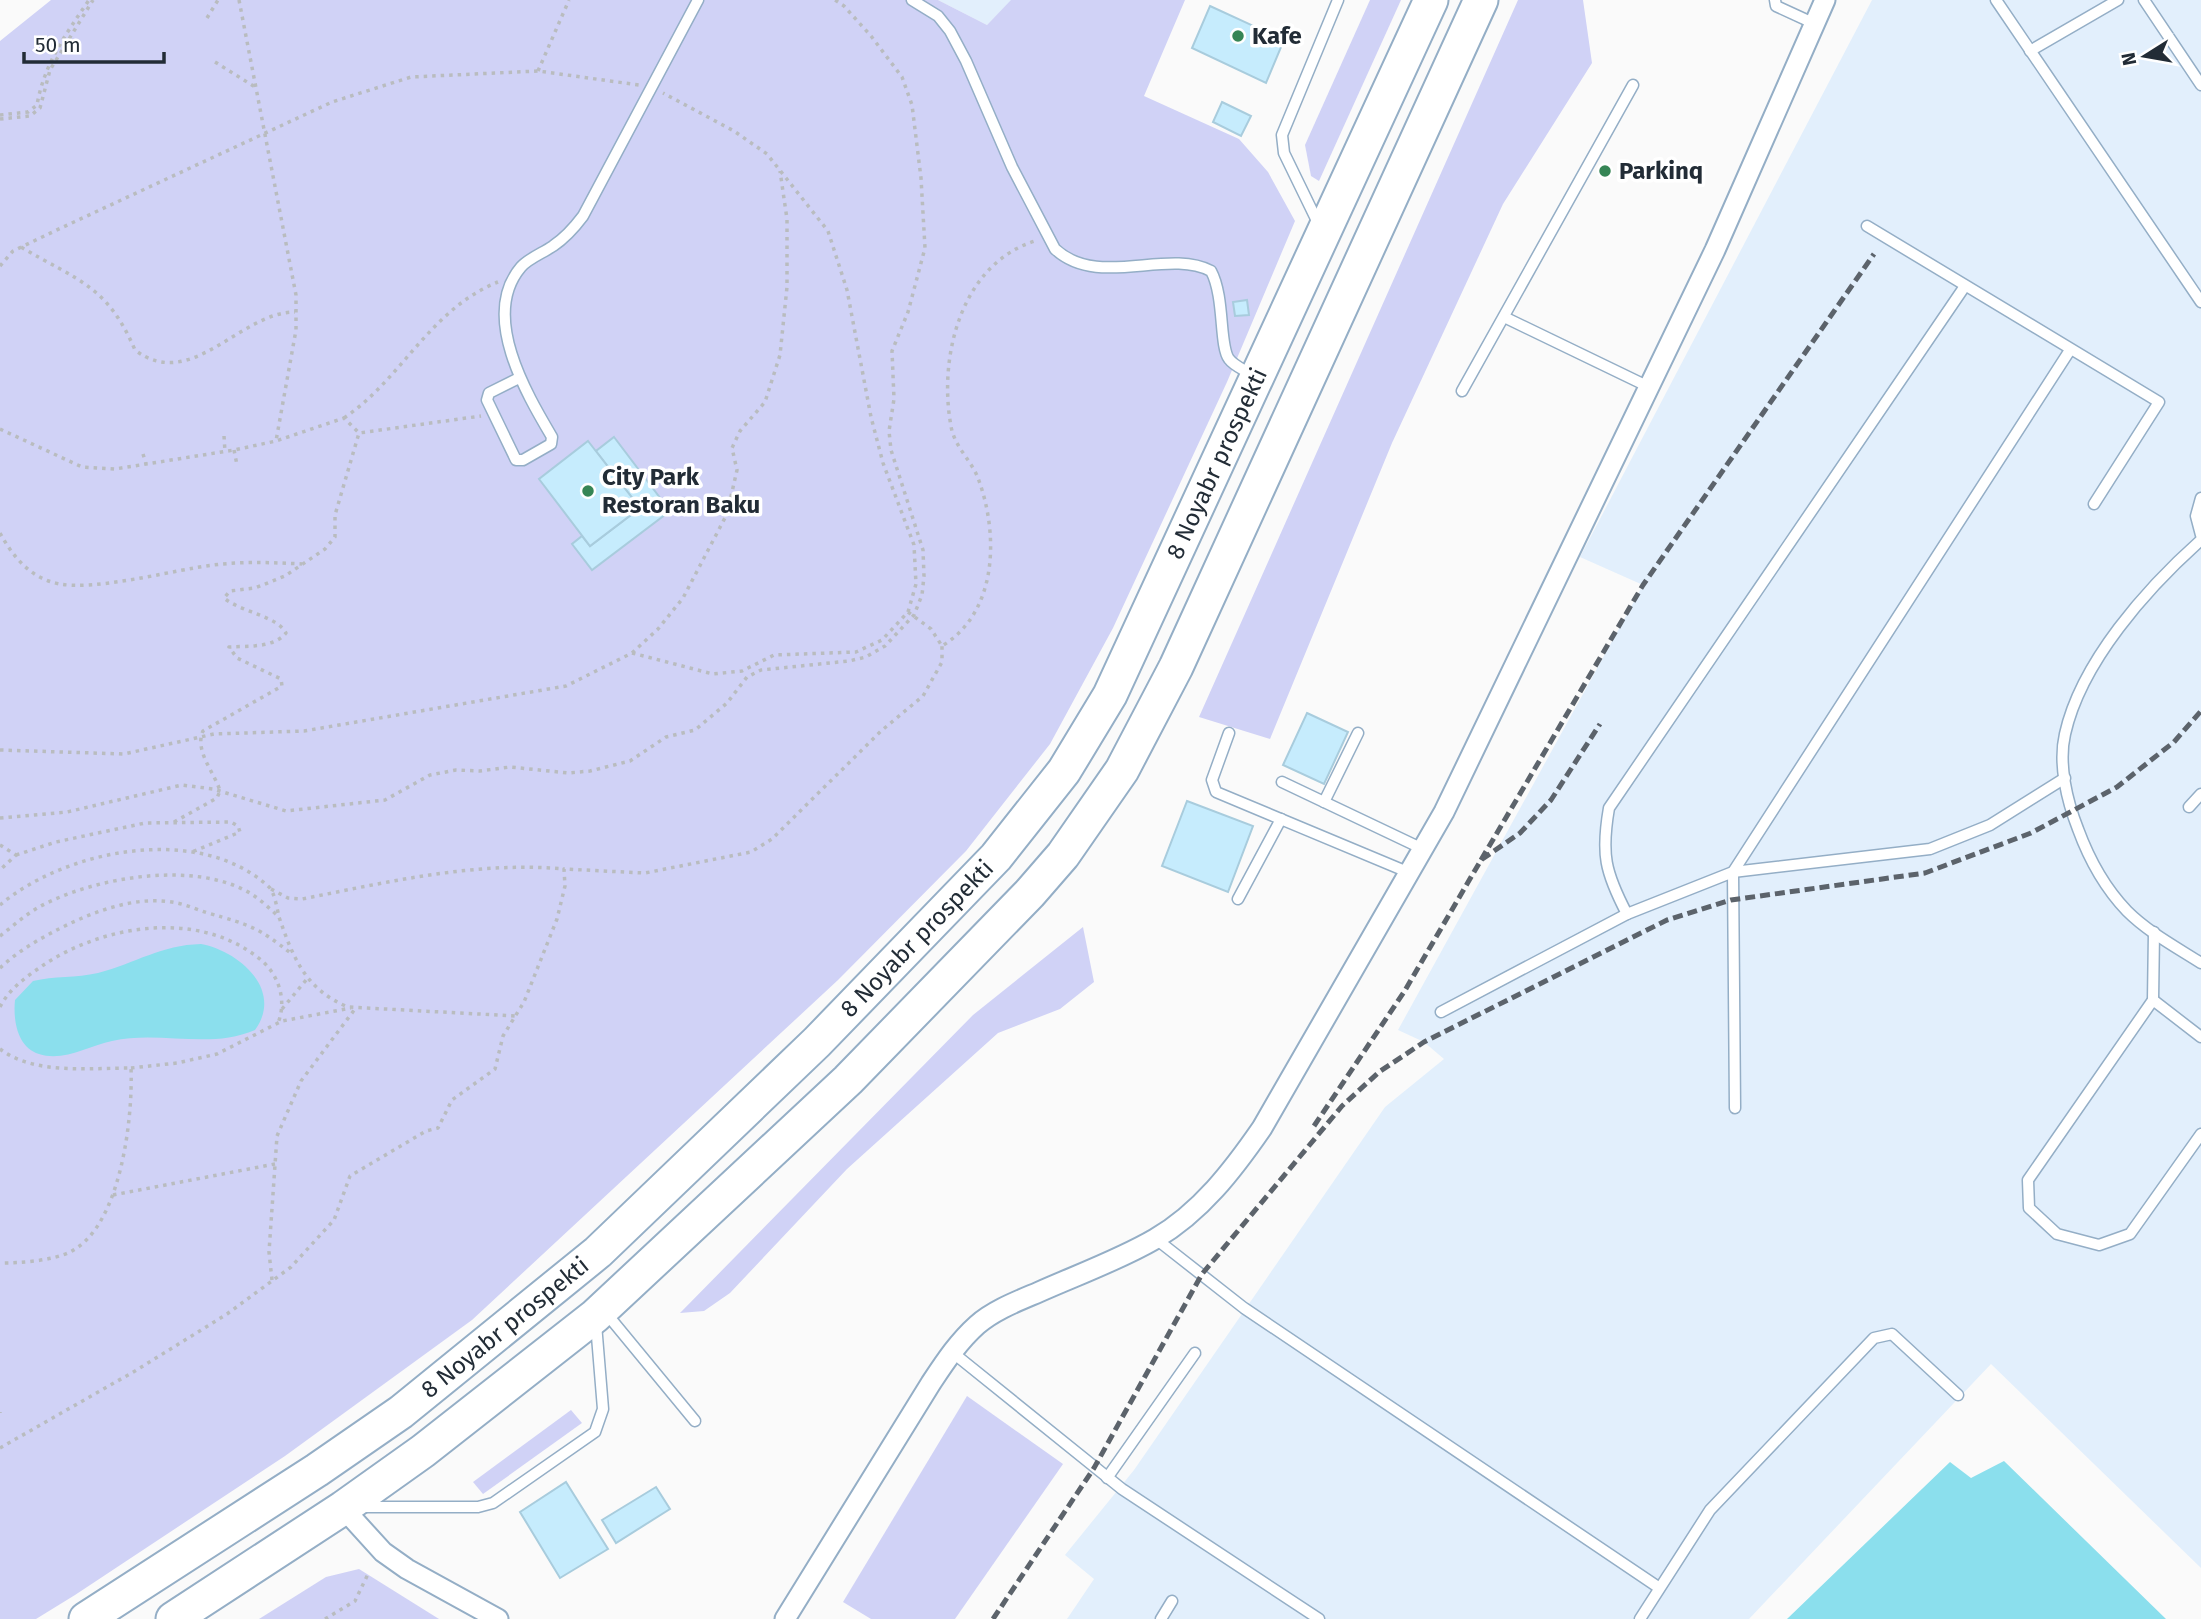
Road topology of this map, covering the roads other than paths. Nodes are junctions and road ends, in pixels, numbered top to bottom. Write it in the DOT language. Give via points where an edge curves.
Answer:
graph roads {
  1 [pos="698,0"];
  2 [pos="912,0"];
  3 [pos="1338,0"];
  4 [pos="1431,0"];
  5 [pos="1481,0"];
  6 [pos="1775,0"];
  7 [pos="1825,0"];
  8 [pos="1996,0"];
  9 [pos="2118,0"];
  10 [pos="2144,0"];
  11 [pos="1813,23"];
  12 [pos="2030,51"];
  13 [pos="1633,85"];
  14 [pos="2201,85"];
  15 [pos="1867,226"];
  16 [pos="1325,236"];
  17 [pos="1965,286"];
  18 [pos="2201,302"];
  19 [pos="1504,317"];
  20 [pos="2070,350"];
  21 [pos="519,378"];
  22 [pos="1257,378"];
  23 [pos="1647,386"];
  24 [pos="1462,391"];
  25 [pos="2201,498"];
  26 [pos="2094,504"];
  27 [pos="2201,538"];
  28 [pos="1229,733"];
  29 [pos="1357,733"];
  30 [pos="2064,778"];
  31 [pos="1282,782"];
  32 [pos="2201,794"];
  33 [pos="1324,802"];
  34 [pos="2189,807"];
  35 [pos="1281,819"];
  36 [pos="1424,849"];
  37 [pos="1733,872"];
  38 [pos="1411,873"];
  39 [pos="1238,899"];
  40 [pos="1627,914"];
  41 [pos="2154,932"];
  42 [pos="2201,963"];
  43 [pos="2152,1000"];
  44 [pos="1441,1012"];
  45 [pos="2201,1037"];
  46 [pos="1735,1108"];
  47 [pos="2201,1135"];
  48 [pos="1156,1238"];
  49 [pos="599,1313"];
  50 [pos="951,1352"];
  51 [pos="1195,1353"];
  52 [pos="1958,1395"];
  53 [pos="695,1421"];
  54 [pos="1107,1478"];
  55 [pos="343,1507"];
  56 [pos="1658,1587"];
  57 [pos="1172,1601"];
  58 [pos="469,1612"];
  59 [pos="86,1619"];
  60 [pos="173,1619"];
  61 [pos="498,1619"];
  62 [pos="785,1619"];
  63 [pos="1161,1619"];
  64 [pos="1320,1619"];
  65 [pos="1640,1619"];
  1 -- 21 [label="lane" via="583,216 554,246 523,264 512,279 507,298 509,340"];
  2 -- 22 [label="lane" via="950,31 1055,249 1066,259 1093,267 1193,266 1211,271 1221,298 1228,358"];
  3 -- 16 [label="lane" via="1282,135 1284,153"];
  4 -- 16 [label="highway, 8 Noyabr prospekti"];
  5 -- 49 [label="highway, 8 Noyabr prospekti" via="1176,667 1098,806 1030,893 848,1080"];
  6 -- 11 [label="lane" via="1785,13"];
  7 -- 11 [label="street"];
  8 -- 12 [label="lane"];
  9 -- 12 [label="lane"];
  10 -- 14 [label="lane"];
  11 -- 23 [label="street" via="1715,250"];
  12 -- 18 [label="lane"];
  13 -- 19 [label="lane"];
  15 -- 17 [label="lane"];
  16 -- 22 [label="highway, 8 Noyabr prospekti"];
  17 -- 20 [label="lane"];
  17 -- 40 [label="lane" via="1609,808 1603,844 1611,883"];
  19 -- 23 [label="lane"];
  19 -- 24 [label="lane"];
  20 -- 26 [label="lane" via="2159,402"];
  20 -- 37 [label="lane"];
  21 -- 21 [label="lane" via="489,393 487,400 516,460 523,460 551,444 552,437"];
  22 -- 59 [label="highway, 8 Noyabr prospekti" via="1110,695 1064,771 996,858 817,1042 588,1260 401,1412"];
  23 -- 36 [label="street" via="1479,743"];
  25 -- 27 [label="lane" via="2196,516"];
  27 -- 30 [label="lane" via="2162,577 2091,667 2064,737"];
  28 -- 35 [label="lane" via="1212,788"];
  29 -- 33 [label="lane"];
  30 -- 37 [label="lane" via="1990,825 1930,849"];
  30 -- 41 [label="lane" via="2081,837 2105,884"];
  31 -- 33 [label="lane"];
  32 -- 34 [label="lane"];
  33 -- 36 [label="lane"];
  35 -- 38 [label="lane"];
  35 -- 39 [label="lane"];
  36 -- 38 [label="street"];
  37 -- 40 [label="lane"];
  37 -- 46 [label="lane"];
  38 -- 48 [label="street" via="1237,1165 1187,1217"];
  40 -- 44 [label="lane"];
  41 -- 42 [label="lane"];
  41 -- 43 [label="lane"];
  43 -- 45 [label="lane"];
  43 -- 47 [label="lane" via="2028,1180 2029,1208 2057,1234 2099,1245 2130,1234"];
  48 -- 50 [label="street" via="1014,1303 979,1324"];
  48 -- 56 [label="lane" via="1244,1308"];
  49 -- 53 [label="lane"];
  49 -- 55 [label="highway, 8 Noyabr prospekti" via="423,1451"];
  49 -- 55 [label="lane" via="603,1409 595,1432 493,1503 478,1507"];
  50 -- 54 [label="lane"];
  50 -- 62 [label="street"];
  51 -- 54 [label="lane"];
  52 -- 56 [label="lane" via="1892,1334 1874,1338 1710,1510"];
  54 -- 64 [label="lane"];
  55 -- 58 [label="street" via="383,1552"];
  55 -- 60 [label="highway, 8 Noyabr prospekti"];
  56 -- 65 [label="lane"];
  57 -- 63 [label="lane"];
  58 -- 61 [label="street"];
}
